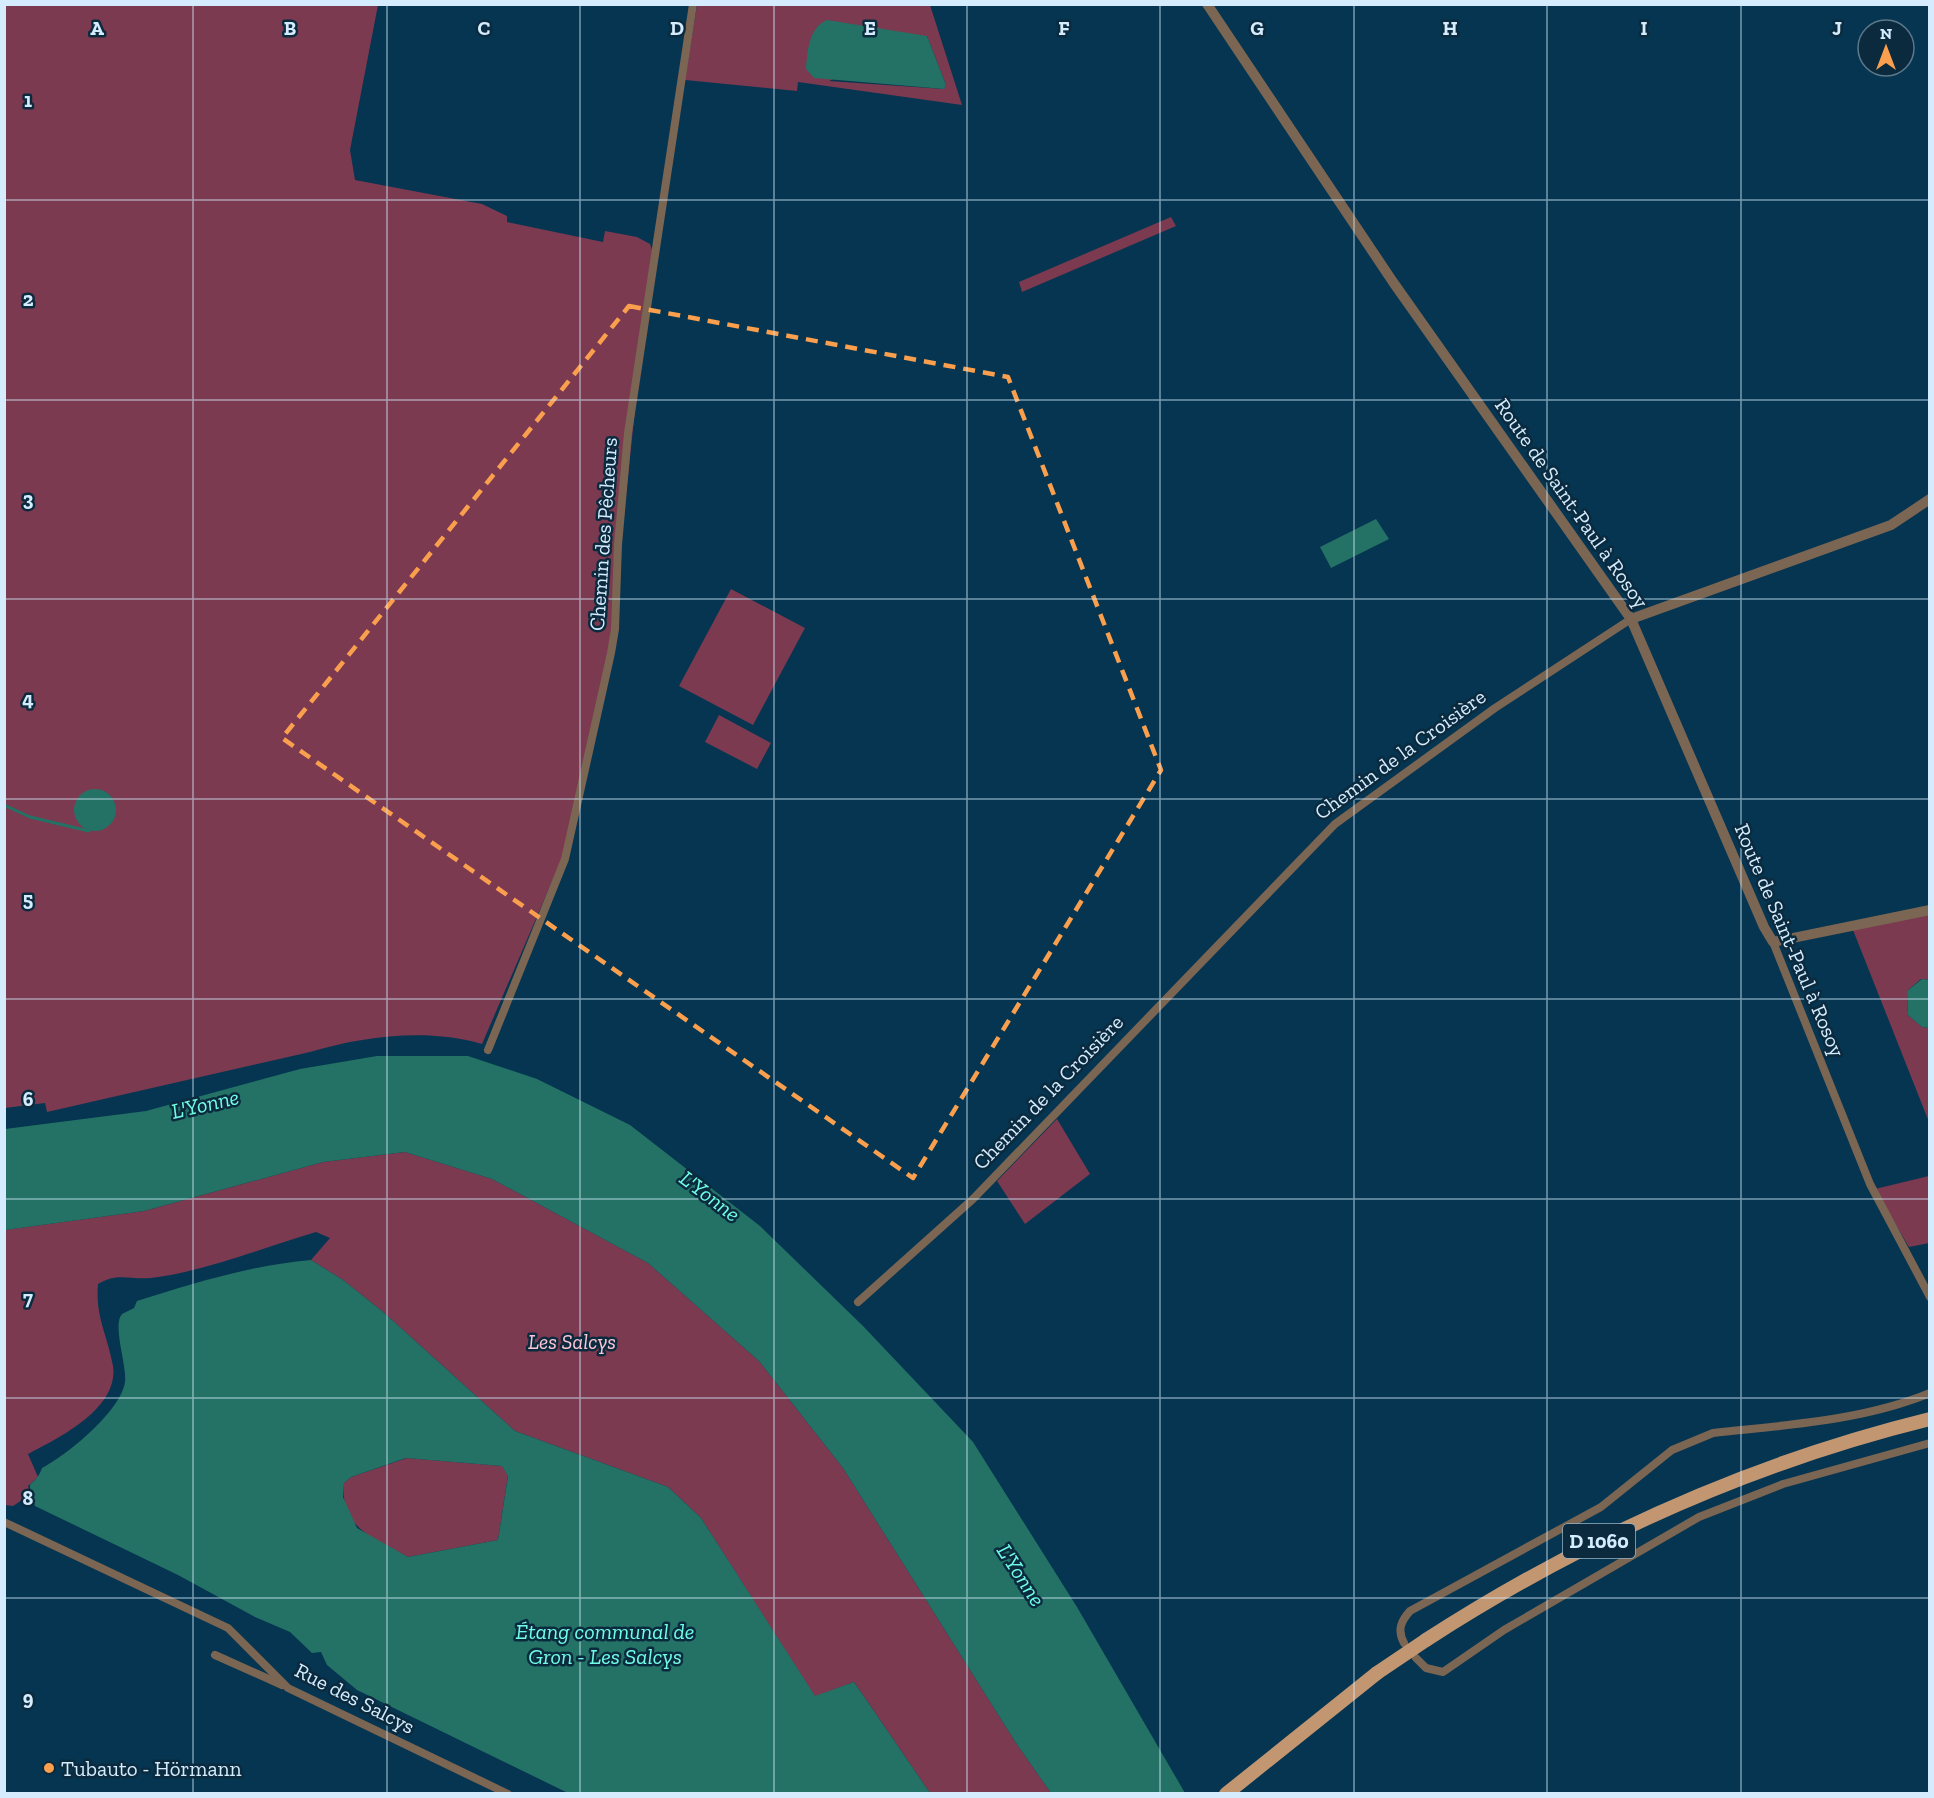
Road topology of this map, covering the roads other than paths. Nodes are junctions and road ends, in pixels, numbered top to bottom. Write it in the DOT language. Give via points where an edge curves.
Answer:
graph roads {
  1 [pos="693,4"];
  2 [pos="1207,4"];
  3 [pos="1929,498"];
  4 [pos="1631,619"];
  5 [pos="1929,910"];
  6 [pos="1773,942"];
  7 [pos="488,1050"];
  8 [pos="1929,1297"];
  9 [pos="858,1302"];
  10 [pos="1929,1393"];
  11 [pos="1929,1419"];
  12 [pos="1929,1443"];
  13 [pos="4,1522"];
  14 [pos="1404,1642"];
  15 [pos="215,1655"];
  16 [pos="1416,1658"];
  17 [pos="288,1688"];
  18 [pos="508,1794"];
  19 [pos="1226,1794"];
  1 -- 7 [label="street, Chemin des Pêcheurs" via="628,433 611,653 565,859"];
  2 -- 4 [label="street, Route de Saint-Paul à Rosoy" via="1393,282"];
  3 -- 4 [label="street, Chemin de la Croisière" via="1891,525"];
  4 -- 6 [label="street, Route de Saint-Paul à Rosoy"];
  4 -- 9 [label="street, Chemin de la Croisière" via="1495,708 1335,824 973,1199"];
  5 -- 6 [label="street"];
  6 -- 8 [label="street, Route de Saint-Paul à Rosoy" via="1870,1184"];
  10 -- 14 [label="street" via="1856,1414 1713,1433 1692,1440 1655,1461 1601,1508 1422,1602 1401,1620"];
  11 -- 19 [label="main road, D 1060, bridge" via="1811,1453 1656,1514 1531,1576 1377,1673"];
  12 -- 16 [label="street" via="1783,1484 1699,1517 1504,1630 1443,1672 1426,1668"];
  13 -- 17 [label="street, Rue des Salcys" via="228,1628"];
  15 -- 17 [label="street"];
  17 -- 18 [label="street, Rue des Salcys"];
}
